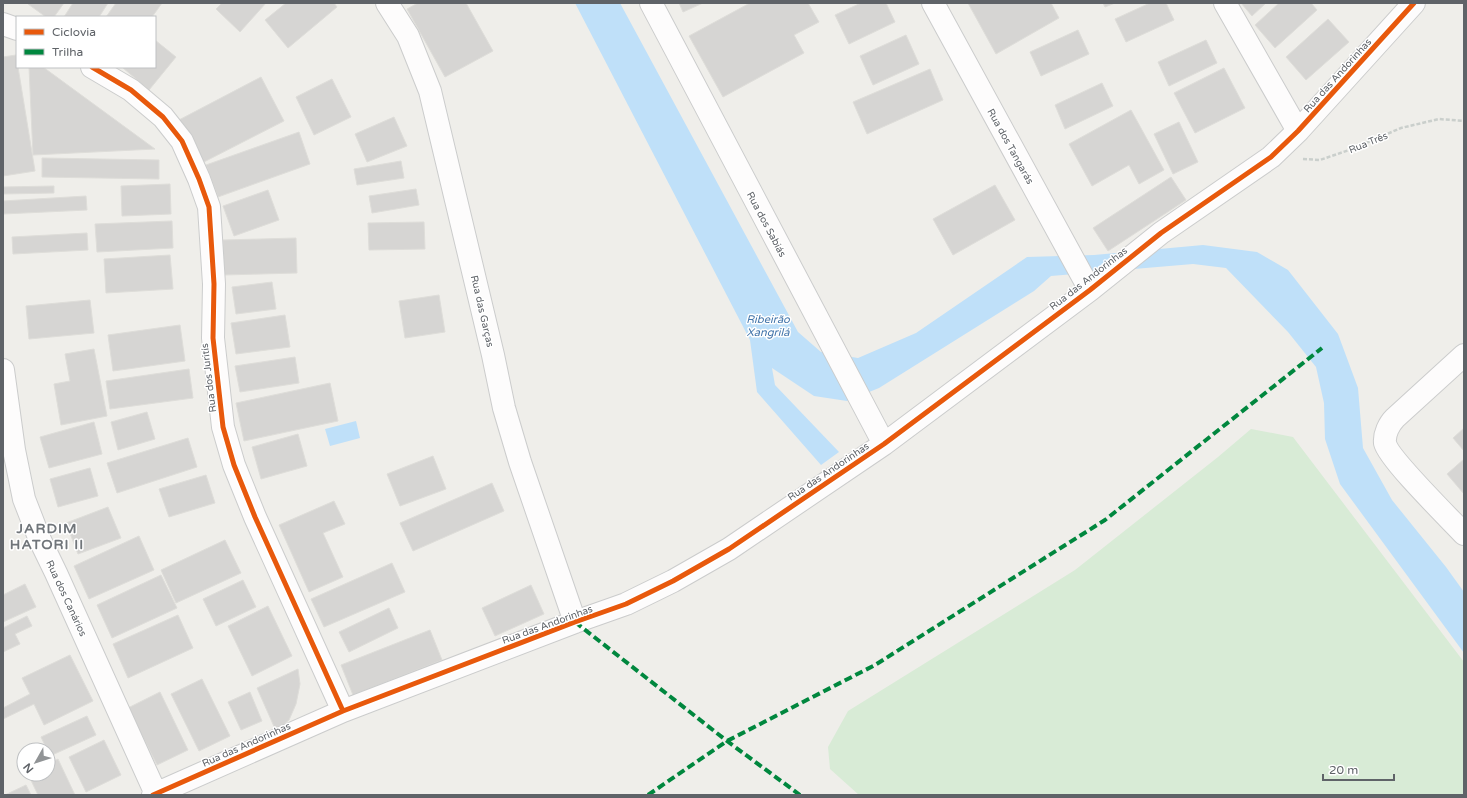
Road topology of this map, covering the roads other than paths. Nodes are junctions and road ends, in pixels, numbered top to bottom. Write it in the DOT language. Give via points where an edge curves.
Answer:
graph roads {
  1 [pos="387,3"];
  2 [pos="651,3"];
  3 [pos="932,3"];
  4 [pos="1225,3"];
  5 [pos="1414,3"];
  6 [pos="3,24"];
  7 [pos="16,29"];
  8 [pos="94,68"];
  9 [pos="1298,131"];
  10 [pos="1090,290"];
  11 [pos="1464,355"];
  12 [pos="3,370"];
  13 [pos="884,444"];
  14 [pos="1464,534"];
  15 [pos="575,622"];
  16 [pos="343,710"];
  17 [pos="154,794"];
  1 -- 15 [label="street, Rua das Garças" via="408,36 430,91 504,408"];
  2 -- 13 [label="street, Rua dos Sabiás"];
  3 -- 10 [label="street, Rua dos Tangarás"];
  4 -- 9 [label="street"];
  5 -- 9 [label="street, Rua das Andorinhas"];
  6 -- 7 [label="street"];
  8 -- 16 [label="street, Rua dos Juritís" via="130,90 162,117 182,140 199,179 209,207 214,284 213,338 223,427 234,465 255,517"];
  9 -- 10 [label="street, Rua das Andorinhas" via="1271,157 1161,233"];
  10 -- 13 [label="street, Rua das Andorinhas"];
  11 -- 14 [label="street" via="1391,422 1385,435 1385,443 1394,459"];
  12 -- 17 [label="street, Rua dos Canários" via="24,499"];
  13 -- 15 [label="street, Rua das Andorinhas" via="722,554 626,604"];
  15 -- 16 [label="street, Rua das Andorinhas"];
  16 -- 17 [label="street, Rua das Andorinhas"];
}
